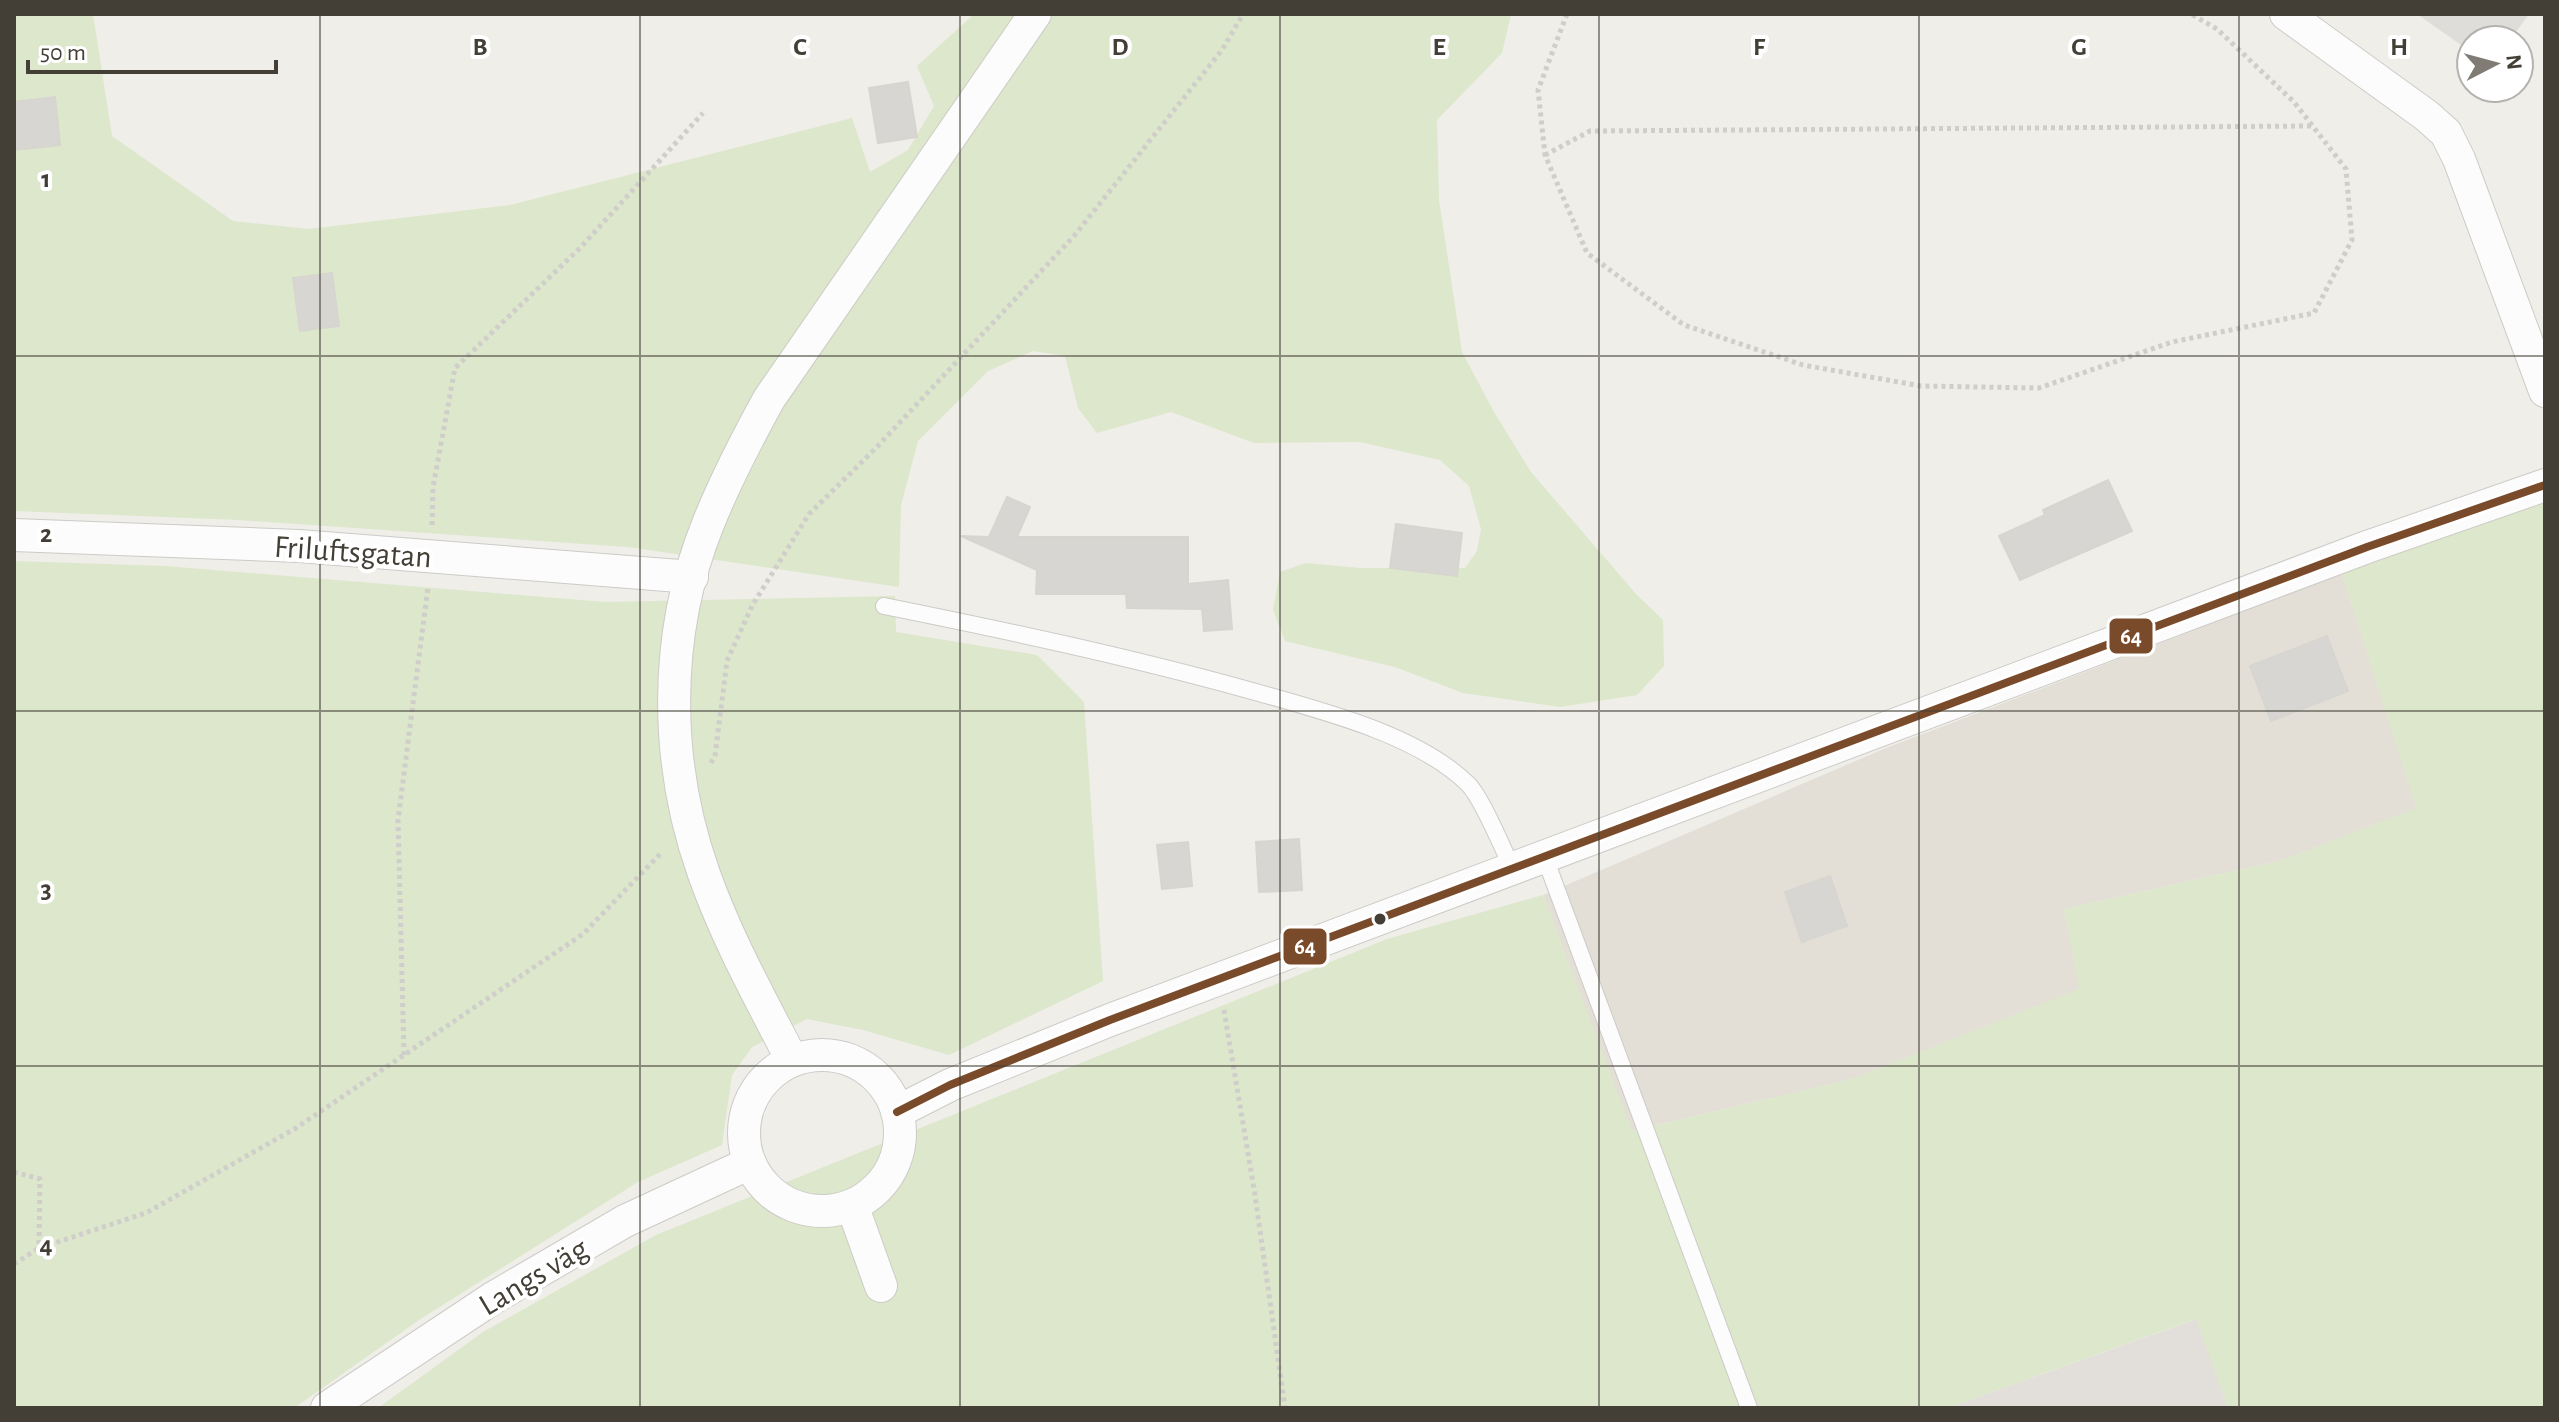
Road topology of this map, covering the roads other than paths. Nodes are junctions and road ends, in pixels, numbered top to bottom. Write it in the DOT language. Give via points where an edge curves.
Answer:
graph roads {
  1 [pos="1035,14"];
  2 [pos="2286,14"];
  3 [pos="2545,391"];
  4 [pos="2545,485"];
  5 [pos="14,535"];
  6 [pos="692,577"];
  7 [pos="884,606"];
  8 [pos="1545,858"];
  9 [pos="1513,870"];
  10 [pos="792,1060"];
  11 [pos="897,1112"];
  12 [pos="750,1163"];
  13 [pos="852,1205"];
  14 [pos="881,1286"];
  15 [pos="327,1408"];
  16 [pos="1749,1408"];
  1 -- 6 [label="street" via="769,399 707,526"];
  2 -- 3 [label="street" via="2446,133"];
  4 -- 8 [label="street" via="2367,547"];
  5 -- 6 [label="street, Friluftsgatan" via="299,546"];
  6 -- 10 [label="street" via="682,614 674,699 686,818 726,927"];
  7 -- 9 [label="lane" via="1179,670 1350,720 1426,752 1470,785"];
  8 -- 9 [label="street"];
  8 -- 16 [label="lane"];
  9 -- 11 [label="street" via="1110,1020"];
  10 -- 11 [label="street" via="829,1055 856,1063 879,1079"];
  10 -- 12 [label="street" via="768,1076 752,1099 744,1126"];
  11 -- 13 [label="street" via="900,1132 894,1162 878,1188"];
  12 -- 13 [label="street" via="767,1189 792,1205 823,1211"];
  12 -- 15 [label="street, Langs väg" via="611,1229 493,1298"];
  13 -- 14 [label="street"];
}
